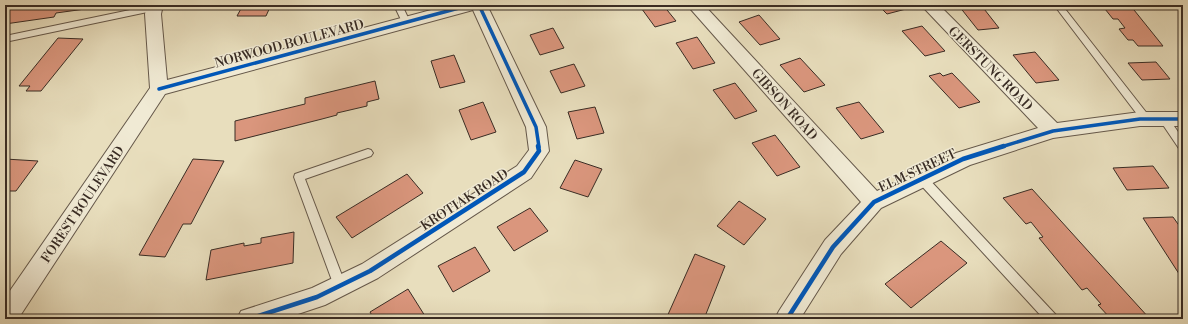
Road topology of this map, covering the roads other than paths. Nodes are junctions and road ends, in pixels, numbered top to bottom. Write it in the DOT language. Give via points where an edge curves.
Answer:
graph roads {
  1 [pos="398,5"];
  2 [pos="470,5"];
  3 [pos="479,5"];
  4 [pos="695,5"];
  5 [pos="929,5"];
  6 [pos="1058,5"];
  7 [pos="155,7"];
  8 [pos="406,22"];
  9 [pos="5,39"];
  10 [pos="159,89"];
  11 [pos="1164,119"];
  12 [pos="1053,131"];
  13 [pos="1183,147"];
  14 [pos="368,152"];
  15 [pos="922,179"];
  16 [pos="874,202"];
  17 [pos="340,286"];
  18 [pos="5,318"];
  19 [pos="249,319"];
  20 [pos="787,319"];
  21 [pos="1052,319"];
  1 -- 8 [label="lane"];
  2 -- 8 [label="street, NORWOOD BOULEVARD"];
  3 -- 17 [label="street, KROTIAK ROAD" via="536,127 539,151 524,172 370,271"];
  4 -- 16 [label="street, GIBSON ROAD"];
  5 -- 12 [label="street, GERSTUNG ROAD"];
  6 -- 11 [label="lane"];
  7 -- 9 [label="lane"];
  7 -- 10 [label="street" via="153,14"];
  8 -- 10 [label="street, NORWOOD BOULEVARD"];
  10 -- 18 [label="street, FOREST BOULEVARD"];
  11 -- 12 [label="street, ELM STREET"];
  11 -- 13 [label="lane"];
  12 -- 15 [label="street, ELM STREET" via="963,159"];
  14 -- 17 [label="lane" via="299,177"];
  15 -- 16 [label="street, ELM STREET"];
  15 -- 21 [label="lane"];
  16 -- 20 [label="street, ELM STREET" via="833,247"];
  17 -- 19 [label="street, KROTIAK ROAD"];
}
